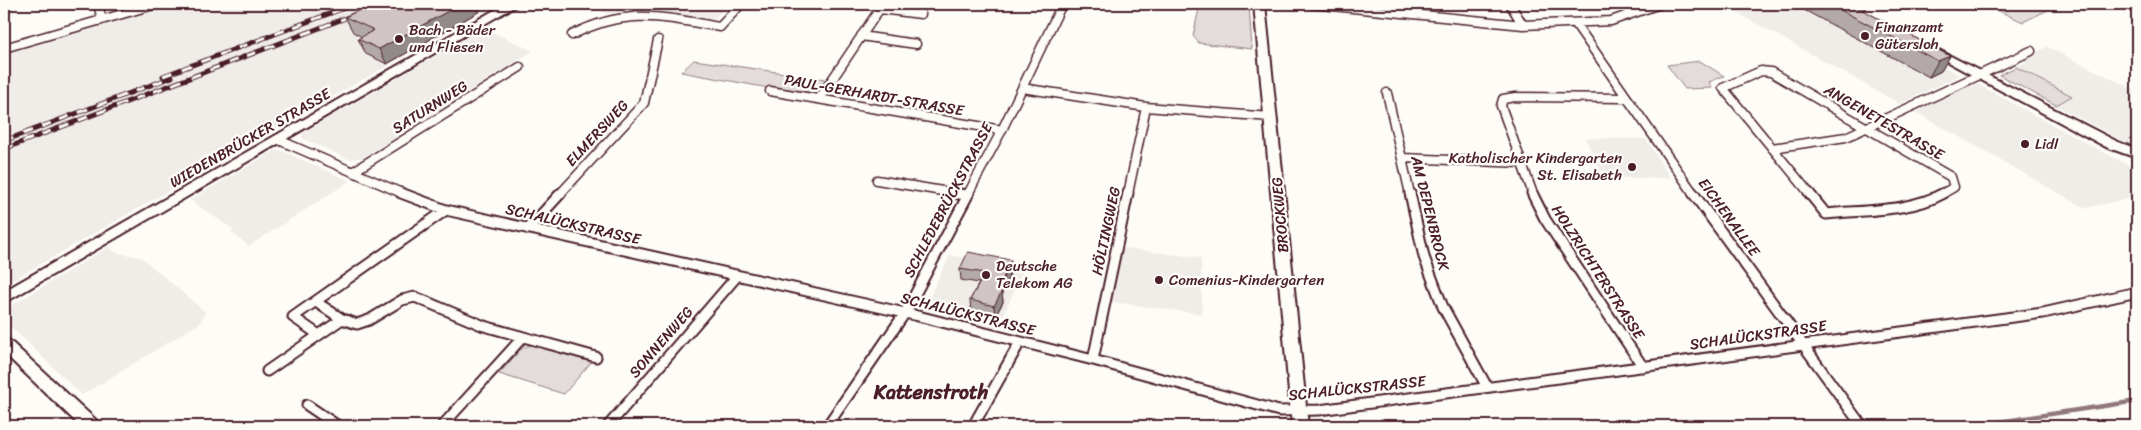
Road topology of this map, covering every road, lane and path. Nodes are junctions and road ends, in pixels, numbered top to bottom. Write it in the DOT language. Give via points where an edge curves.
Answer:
graph roads {
  1 [pos="98,4"];
  2 [pos="157,4"];
  3 [pos="512,4"];
  4 [pos="741,4"];
  5 [pos="1062,4"];
  6 [pos="1259,4"];
  7 [pos="1312,4"];
  8 [pos="1510,4"];
  9 [pos="1660,4"];
  10 [pos="881,6"];
  11 [pos="1851,6"];
  12 [pos="921,14"];
  13 [pos="1868,16"];
  14 [pos="102,20"];
  15 [pos="1575,23"];
  16 [pos="1522,25"];
  17 [pos="572,35"];
  18 [pos="861,36"];
  19 [pos="658,40"];
  20 [pos="916,44"];
  21 [pos="1921,44"];
  22 [pos="4,48"];
  23 [pos="2031,51"];
  24 [pos="520,67"];
  25 [pos="1980,75"];
  26 [pos="1022,88"];
  27 [pos="770,91"];
  28 [pos="1387,93"];
  29 [pos="1626,98"];
  30 [pos="819,99"];
  31 [pos="1146,107"];
  32 [pos="1270,117"];
  33 [pos="1866,127"];
  34 [pos="1002,130"];
  35 [pos="279,140"];
  36 [pos="2111,144"];
  37 [pos="1772,148"];
  38 [pos="2137,154"];
  39 [pos="1402,158"];
  40 [pos="2137,160"];
  41 [pos="1522,162"];
  42 [pos="354,171"];
  43 [pos="877,180"];
  44 [pos="966,196"];
  45 [pos="446,210"];
  46 [pos="528,229"];
  47 [pos="737,276"];
  48 [pos="2137,292"];
  49 [pos="4,298"];
  50 [pos="316,302"];
  51 [pos="905,313"];
  52 [pos="342,319"];
  53 [pos="319,335"];
  54 [pos="522,338"];
  55 [pos="1020,342"];
  56 [pos="4,344"];
  57 [pos="1803,344"];
  58 [pos="596,357"];
  59 [pos="1092,360"];
  60 [pos="1643,366"];
  61 [pos="267,371"];
  62 [pos="1487,388"];
  63 [pos="307,405"];
  64 [pos="1299,419"];
  65 [pos="91,426"];
  66 [pos="338,426"];
  67 [pos="442,426"];
  68 [pos="608,426"];
  69 [pos="827,426"];
  70 [pos="973,426"];
  71 [pos="1862,426"];
  1 -- 14 [label="street"];
  2 -- 14 [label="street"];
  3 -- 35 [label="street, WIEDENBRÜCKER STRASSE"];
  4 -- 17 [label="street" via="720,27 646,14 628,14 595,22"];
  5 -- 26 [label="street, SCHLEDEBRÜCKSTRASSE"];
  6 -- 32 [label="street, BROCKWEG"];
  7 -- 16 [label="street"];
  8 -- 16 [label="street"];
  9 -- 15 [label="street" via="1620,19"];
  10 -- 12 [label="street"];
  10 -- 18 [label="street"];
  11 -- 13 [label="street"];
  14 -- 22 [label="street"];
  15 -- 16 [label="street"];
  15 -- 29 [label="street, EICHENALLEE"];
  18 -- 20 [label="street"];
  18 -- 30 [label="street"];
  19 -- 46 [label="street, ELMERSWEG" via="644,103"];
  21 -- 25 [label="street"];
  23 -- 25 [label="street"];
  24 -- 42 [label="street, SATURNWEG"];
  25 -- 33 [label="street"];
  25 -- 36 [label="street"];
  26 -- 31 [label="street"];
  26 -- 34 [label="street, SCHLEDEBRÜCKSTRASSE"];
  27 -- 30 [label="street, PAUL-GERHARDT-STRASSE"];
  28 -- 39 [label="street, AM DEPENBROCK"];
  29 -- 41 [label="street, HOLZRICHTERSTRASSE" via="1503,99 1501,106"];
  29 -- 57 [label="street, EICHENALLEE"];
  30 -- 34 [label="street, PAUL-GERHARDT-STRASSE"];
  31 -- 32 [label="street"];
  31 -- 59 [label="street, HÖLTINGWEG"];
  32 -- 64 [label="street, BROCKWEG"];
  33 -- 37 [label="street" via="1846,137"];
  33 -- 37 [label="street, ANGENETESTRASSE" via="1771,72 1761,71 1723,88"];
  33 -- 37 [label="street, ANGENETESTRASSE" via="1951,177 1954,187 1916,204 1826,214"];
  34 -- 44 [label="street, SCHLEDEBRÜCKSTRASSE"];
  35 -- 42 [label="street, SCHALÜCKSTRASSE"];
  35 -- 49 [label="street, WIEDENBRÜCKER STRASSE"];
  36 -- 38 [label="street"];
  36 -- 40 [label="street"];
  39 -- 41 [label="street"];
  39 -- 62 [label="street, AM DEPENBROCK" via="1424,257 1443,307"];
  41 -- 60 [label="street, HOLZRICHTERSTRASSE" via="1546,219"];
  42 -- 45 [label="street, SCHALÜCKSTRASSE"];
  43 -- 44 [label="street"];
  44 -- 51 [label="street, SCHLEDEBRÜCKSTRASSE"];
  45 -- 46 [label="street, SCHALÜCKSTRASSE"];
  45 -- 50 [label="street"];
  46 -- 47 [label="street, SCHALÜCKSTRASSE"];
  47 -- 51 [label="street, SCHALÜCKSTRASSE"];
  47 -- 68 [label="street, SONNENWEG"];
  48 -- 57 [label="street, SCHALÜCKSTRASSE" via="2044,313"];
  50 -- 52 [label="street"];
  50 -- 53 [label="street" via="293,317"];
  51 -- 55 [label="street, SCHALÜCKSTRASSE"];
  51 -- 69 [label="street, SCHLEDEBRÜCKSTRASSE"];
  52 -- 53 [label="street"];
  52 -- 54 [label="street" via="363,323 402,300 416,297 484,326"];
  53 -- 61 [label="street"];
  54 -- 58 [label="street" via="533,338"];
  54 -- 67 [label="street"];
  55 -- 59 [label="street, SCHALÜCKSTRASSE"];
  55 -- 70 [label="street"];
  56 -- 65 [label="street"];
  57 -- 60 [label="street, SCHALÜCKSTRASSE"];
  57 -- 71 [label="street, EICHENALLEE"];
  59 -- 64 [label="street, SCHALÜCKSTRASSE"];
  60 -- 62 [label="street, SCHALÜCKSTRASSE"];
  62 -- 64 [label="street, SCHALÜCKSTRASSE"];
  63 -- 66 [label="street"];
}
